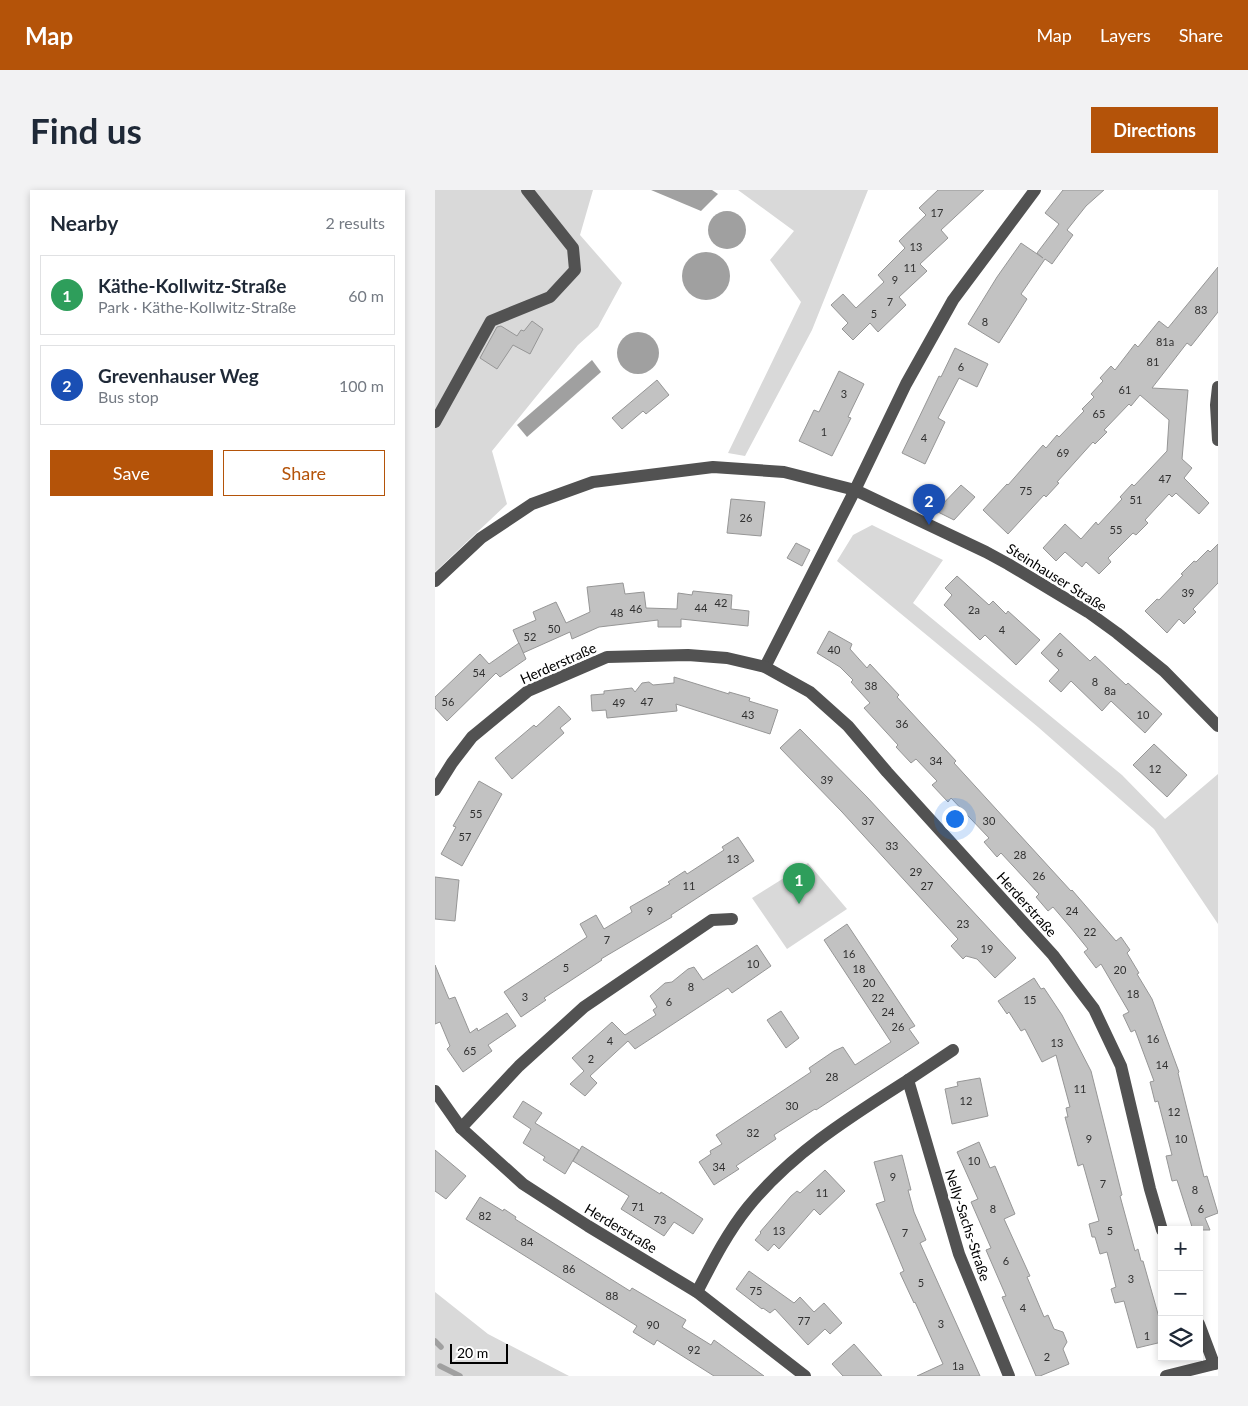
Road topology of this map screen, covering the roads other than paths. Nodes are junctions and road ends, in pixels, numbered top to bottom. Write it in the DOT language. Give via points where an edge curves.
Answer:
graph roads {
  1 [pos="527,190"];
  2 [pos="1035,190"];
  3 [pos="1218,387"];
  4 [pos="435,422"];
  5 [pos="1218,440"];
  6 [pos="855,490"];
  7 [pos="435,581"];
  8 [pos="765,667"];
  9 [pos="1218,726"];
  10 [pos="435,790"];
  11 [pos="732,919"];
  12 [pos="953,1050"];
  13 [pos="908,1080"];
  14 [pos="435,1091"];
  15 [pos="461,1128"];
  16 [pos="1161,1226"];
  17 [pos="697,1292"];
  18 [pos="1203,1333"];
  19 [pos="1216,1364"];
  20 [pos="805,1376"];
  21 [pos="1009,1376"];
  22 [pos="1166,1376"];
  1 -- 4 [label="street" via="573,248 575,270 550,297 491,321"];
  2 -- 6 [label="street" via="953,300 906,384"];
  3 -- 5 [label="street"];
  6 -- 7 [label="street, Steinhauser Straße" via="784,472 713,467 593,482 532,504 481,538"];
  6 -- 8 [label="street"];
  6 -- 9 [label="street, Steinhauser Straße" via="986,552 1088,612 1164,672"];
  8 -- 10 [label="street, Herderstraße" via="727,658 687,655 607,658 528,691 472,737"];
  8 -- 16 [label="street, Herderstraße" via="810,692 848,726 1053,955 1094,1009 1121,1066"];
  11 -- 15 [label="street" via="712,920 584,1007 519,1066"];
  12 -- 13 [label="street"];
  13 -- 17 [label="street" via="811,1145 777,1175 726,1239"];
  13 -- 21 [label="street, Nelly-Sachs-Straße" via="959,1254"];
  14 -- 15 [label="street, Herderstraße"];
  15 -- 17 [label="street, Herderstraße" via="523,1184"];
  17 -- 20 [label="street, Herderstraße"];
  18 -- 19 [label="street"];
  19 -- 22 [label="street"];
}
